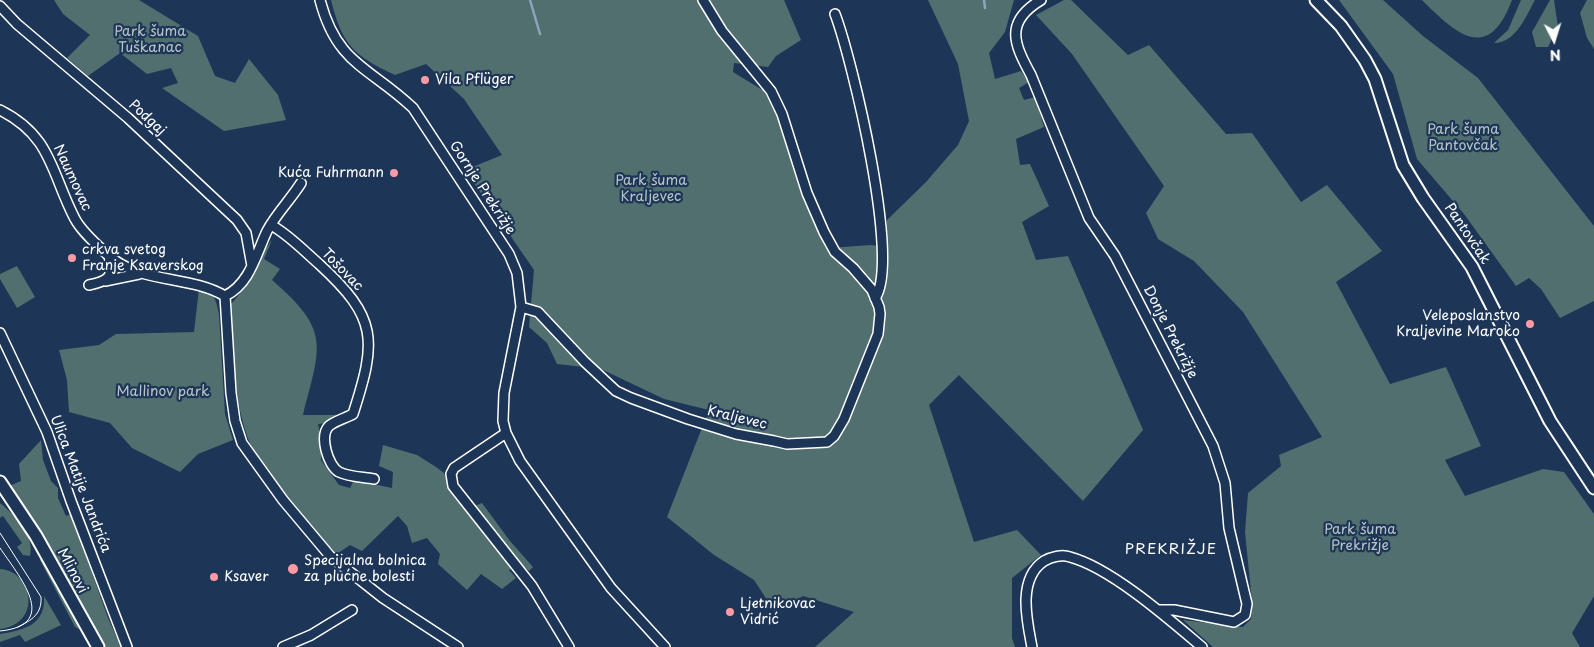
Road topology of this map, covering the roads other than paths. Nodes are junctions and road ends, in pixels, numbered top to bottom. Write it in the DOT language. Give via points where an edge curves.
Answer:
graph roads {
  1 [pos="320,0"];
  2 [pos="704,0"];
  3 [pos="1041,0"];
  4 [pos="1316,0"];
  5 [pos="0,6"];
  6 [pos="835,14"];
  7 [pos="0,110"];
  8 [pos="301,183"];
  9 [pos="271,225"];
  10 [pos="109,256"];
  11 [pos="252,266"];
  12 [pos="144,273"];
  13 [pos="105,281"];
  14 [pos="89,285"];
  15 [pos="225,296"];
  16 [pos="875,298"];
  17 [pos="521,307"];
  18 [pos="0,332"];
  19 [pos="506,433"];
  20 [pos="374,479"];
  21 [pos="0,482"];
  22 [pos="1594,488"];
  23 [pos="0,495"];
  24 [pos="18,511"];
  25 [pos="352,610"];
  26 [pos="1159,610"];
  27 [pos="98,647"];
  28 [pos="127,647"];
  29 [pos="283,647"];
  30 [pos="458,647"];
  31 [pos="569,647"];
  32 [pos="665,647"];
  33 [pos="1032,647"];
  34 [pos="1202,647"];
  1 -- 17 [label="street, Gornje Prekrižje" via="326,24 344,53 397,93 425,124 509,254 517,273"];
  2 -- 16 [label="street, Kraljevec" via="722,31 771,91 824,232 835,252 853,268"];
  3 -- 26 [label="street, Donje Prekrižje" via="1029,7 1018,21 1014,37 1020,55 1035,84 1089,218 1115,256 1152,326 1213,446 1225,483 1229,528 1247,604 1245,615 1234,622"];
  4 -- 22 [label="main road, Pantovčak" via="1365,60 1375,79 1403,165 1472,268 1550,422"];
  5 -- 11 [label="street, Podgaj" via="128,118 237,220 246,233"];
  6 -- 16 [label="street, Kraljevec" via="849,54 877,195 883,255 880,292"];
  7 -- 10 [label="street, Naumovac" via="40,140 76,220"];
  8 -- 9 [label="street"];
  9 -- 11 [label="street"];
  9 -- 20 [label="street, Tošovac" via="342,286 362,313 370,346 366,376 354,414 330,426 325,441 333,468 341,473"];
  10 -- 12 [label="street, Naumovac" via="125,267"];
  10 -- 13 [label="street" via="110,273"];
  11 -- 15 [label="street" via="238,288"];
  12 -- 13 [label="street, Naumovac"];
  12 -- 15 [label="street, Naumovac" via="208,288"];
  13 -- 14 [label="street, Naumovac"];
  15 -- 30 [label="street" via="231,393 242,443 330,556 383,598"];
  16 -- 17 [label="street, Kraljevec" via="880,314 878,334 844,419 827,442 805,444 787,444 736,434 688,420 616,391 538,312"];
  17 -- 19 [label="street, Gornje Prekrižje" via="504,393"];
  18 -- 28 [label="street, Ulica Matije Jandrića" via="47,432"];
  19 -- 31 [label="street" via="454,468 451,474 453,486 532,586"];
  19 -- 32 [label="street, Gornje Prekrižje" via="520,461 611,588"];
  21 -- 24 [label="main road, Mlinovi"];
  23 -- 24 [label="main road, Mlinovi"];
  24 -- 27 [label="main road, Mlinovi" via="42,546"];
  25 -- 29 [label="street" via="311,635"];
  26 -- 33 [label="street" via="1081,560 1068,556 1054,557 1039,565 1028,584 1028,627"];
  26 -- 34 [label="street"];
}
